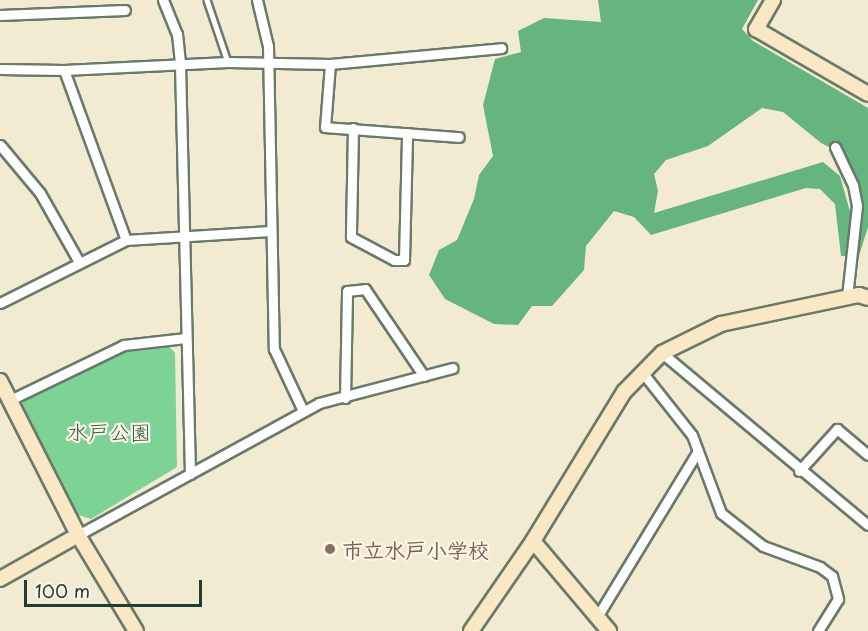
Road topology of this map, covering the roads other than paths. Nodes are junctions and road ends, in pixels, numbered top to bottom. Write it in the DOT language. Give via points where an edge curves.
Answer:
graph roads {
  1 [pos="83,0"];
  2 [pos="163,0"];
  3 [pos="207,0"];
  4 [pos="257,0"];
  5 [pos="773,0"];
  6 [pos="125,10"];
  7 [pos="88,11"];
  8 [pos="0,15"];
  9 [pos="501,48"];
  10 [pos="228,62"];
  11 [pos="180,64"];
  12 [pos="268,64"];
  13 [pos="330,64"];
  14 [pos="0,69"];
  15 [pos="64,70"];
  16 [pos="868,94"];
  17 [pos="353,128"];
  18 [pos="407,133"];
  19 [pos="459,136"];
  20 [pos="0,145"];
  21 [pos="835,147"];
  22 [pos="270,231"];
  23 [pos="184,234"];
  24 [pos="126,240"];
  25 [pos="79,262"];
  26 [pos="847,297"];
  27 [pos="868,298"];
  28 [pos="0,303"];
  29 [pos="186,338"];
  30 [pos="662,353"];
  31 [pos="452,368"];
  32 [pos="642,372"];
  33 [pos="424,376"];
  34 [pos="0,381"];
  35 [pos="345,398"];
  36 [pos="10,400"];
  37 [pos="303,411"];
  38 [pos="698,451"];
  39 [pos="868,455"];
  40 [pos="799,471"];
  41 [pos="190,474"];
  42 [pos="868,525"];
  43 [pos="78,535"];
  44 [pos="533,541"];
  45 [pos="0,579"];
  46 [pos="597,617"];
  47 [pos="136,631"];
  48 [pos="471,631"];
  49 [pos="609,631"];
  50 [pos="818,631"];
  1 -- 7 [label="street"];
  2 -- 11 [label="street" via="177,34"];
  3 -- 10 [label="lane"];
  4 -- 12 [label="street" via="268,46"];
  5 -- 16 [label="street" via="756,29"];
  6 -- 7 [label="street"];
  7 -- 8 [label="street"];
  9 -- 13 [label="street"];
  10 -- 11 [label="street"];
  10 -- 12 [label="street"];
  11 -- 15 [label="street"];
  11 -- 23 [label="street"];
  12 -- 13 [label="street"];
  12 -- 22 [label="street"];
  13 -- 17 [label="street" via="325,127"];
  14 -- 15 [label="street"];
  15 -- 24 [label="street"];
  17 -- 18 [label="street"];
  17 -- 18 [label="street" via="351,237 394,260 404,260"];
  18 -- 19 [label="street"];
  20 -- 25 [label="street" via="40,193"];
  21 -- 26 [label="street" via="853,185 857,206"];
  22 -- 23 [label="street"];
  22 -- 37 [label="street" via="274,349"];
  23 -- 24 [label="street"];
  23 -- 29 [label="street"];
  24 -- 25 [label="street"];
  25 -- 28 [label="street"];
  26 -- 27 [label="street"];
  26 -- 30 [label="street" via="722,324"];
  29 -- 36 [label="street" via="124,345"];
  29 -- 41 [label="street"];
  30 -- 32 [label="street"];
  30 -- 40 [label="street"];
  31 -- 33 [label="street"];
  32 -- 38 [label="street" via="692,435"];
  32 -- 44 [label="street" via="624,392"];
  33 -- 35 [label="street"];
  33 -- 35 [label="street" via="365,289 347,291"];
  34 -- 36 [label="street"];
  35 -- 37 [label="street"];
  36 -- 43 [label="street"];
  37 -- 41 [label="street"];
  38 -- 46 [label="street"];
  38 -- 50 [label="street" via="721,513 763,546 820,567 832,576 838,599"];
  39 -- 40 [label="street" via="837,429"];
  40 -- 42 [label="street"];
  41 -- 43 [label="street"];
  43 -- 45 [label="street"];
  43 -- 47 [label="street"];
  44 -- 46 [label="street"];
  44 -- 48 [label="street"];
  46 -- 49 [label="street"];
}
